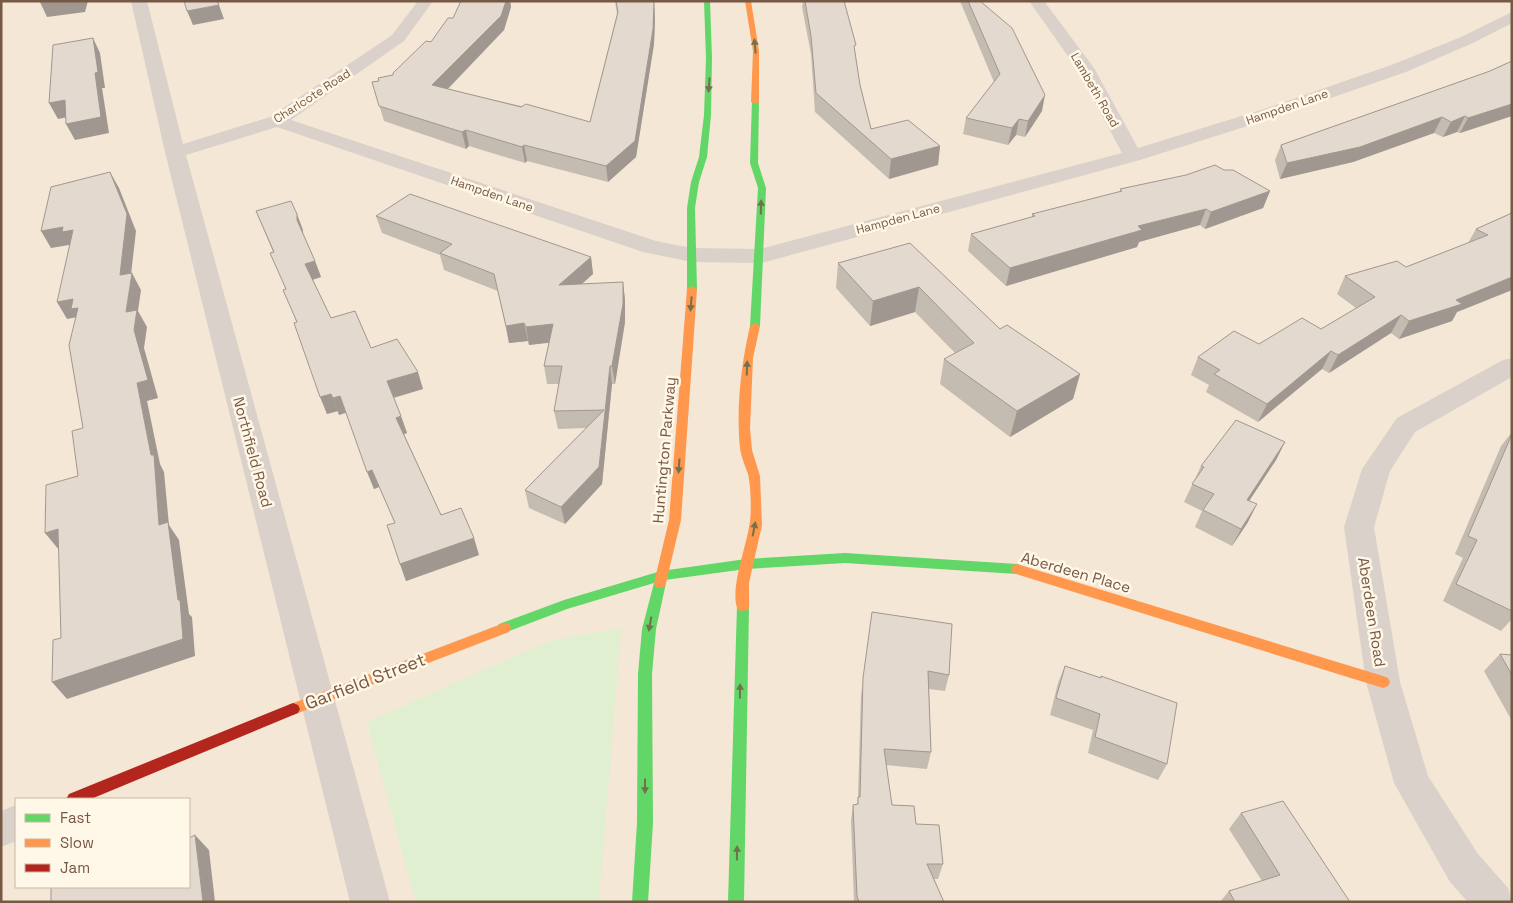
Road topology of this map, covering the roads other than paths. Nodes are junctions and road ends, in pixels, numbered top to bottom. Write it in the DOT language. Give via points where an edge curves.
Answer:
graph roads {
  1 [pos="139,1"];
  2 [pos="426,1"];
  3 [pos="707,1"];
  4 [pos="748,1"];
  5 [pos="1036,1"];
  6 [pos="1512,17"];
  7 [pos="277,121"];
  8 [pos="175,152"];
  9 [pos="1133,156"];
  10 [pos="692,255"];
  11 [pos="761,256"];
  12 [pos="1512,366"];
  13 [pos="746,564"];
  14 [pos="661,576"];
  15 [pos="1383,682"];
  16 [pos="317,699"];
  17 [pos="76,798"];
  18 [pos="15,823"];
  19 [pos="1,829"];
  20 [pos="370,902"];
  21 [pos="640,902"];
  22 [pos="736,902"];
  23 [pos="1494,902"];
  1 -- 8 [label="street, Northfield Road"];
  2 -- 7 [label="street, Charlcote Road" via="398,38"];
  3 -- 10 [label="street, Huntington Parkway, one-way" via="710,62 704,154 692,200"];
  11 -- 4 [label="street, one-way" via="762,188 754,164 756,51"];
  5 -- 9 [label="street, Lambeth Road" via="1085,68"];
  6 -- 9 [label="street, Hampden Lane" via="1400,68"];
  7 -- 8 [label="street, Charlcote Road"];
  7 -- 10 [label="street, Hampden Lane" via="650,247"];
  8 -- 16 [label="street, Northfield Road"];
  9 -- 11 [label="street, Hampden Lane"];
  10 -- 11 [label="street, Hampden Lane"];
  10 -- 14 [label="street, Huntington Parkway, one-way" via="675,520"];
  13 -- 11 [label="street, one-way" via="756,525 754,476 746,450 745,428 748,358 757,317"];
  12 -- 15 [label="street, Aberdeen Road" via="1406,425 1376,469 1359,527"];
  13 -- 14 [label="street, Aberdeen Place"];
  13 -- 15 [label="street, Aberdeen Place" via="845,558 1020,569"];
  22 -- 13 [label="street, one-way" via="741,617"];
  14 -- 16 [label="street, Garfield Street" via="564,605"];
  14 -- 21 [label="street, Huntington Parkway, one-way" via="649,629 646,674 645,824"];
  15 -- 23 [label="street, Aberdeen Road" via="1412,783 1464,868"];
  16 -- 17 [label="street, Garfield Street"];
  16 -- 20 [label="street, Northfield Road"];
  18 -- 19 [label="street"];
}
